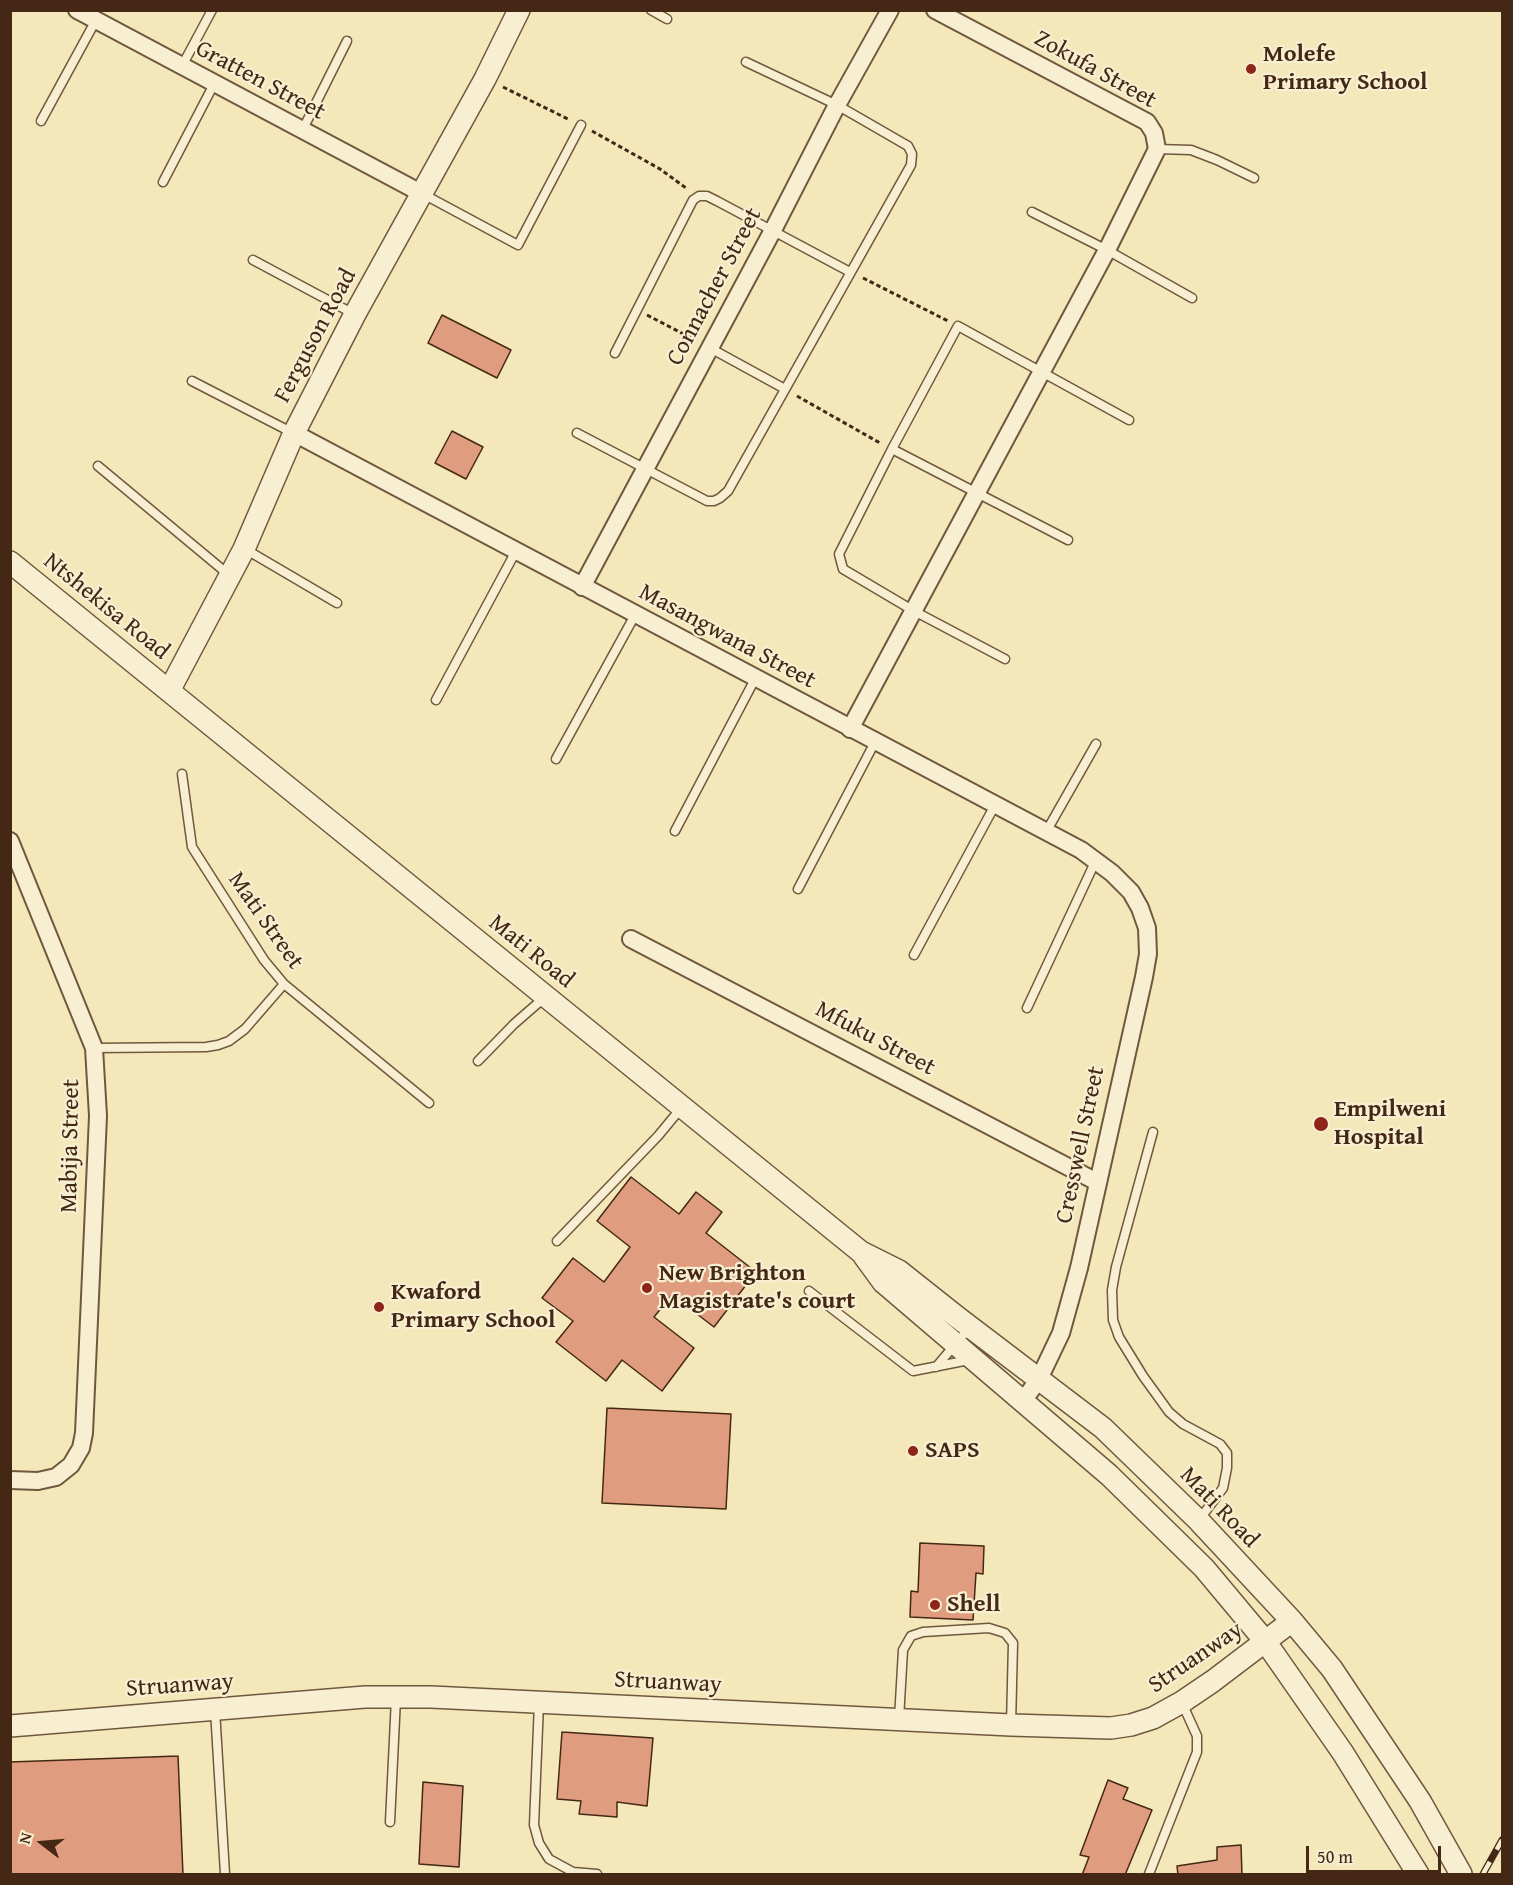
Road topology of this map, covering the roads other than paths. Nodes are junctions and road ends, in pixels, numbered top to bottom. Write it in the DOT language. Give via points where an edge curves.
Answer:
graph roads {
  1 [pos="77,10"];
  2 [pos="212,10"];
  3 [pos="519,10"];
  4 [pos="651,10"];
  5 [pos="890,10"];
  6 [pos="935,10"];
  7 [pos="667,19"];
  8 [pos="96,20"];
  9 [pos="347,41"];
  10 [pos="746,62"];
  11 [pos="182,67"];
  12 [pos="214,84"];
  13 [pos="837,105"];
  14 [pos="41,121"];
  15 [pos="581,125"];
  16 [pos="302,132"];
  17 [pos="1157,149"];
  18 [pos="1254,178"];
  19 [pos="162,182"];
  20 [pos="421,193"];
  21 [pos="1032,212"];
  22 [pos="773,230"];
  23 [pos="1107,250"];
  24 [pos="253,260"];
  25 [pos="850,272"];
  26 [pos="1192,298"];
  27 [pos="355,314"];
  28 [pos="710,348"];
  29 [pos="615,353"];
  30 [pos="1041,371"];
  31 [pos="192,381"];
  32 [pos="785,389"];
  33 [pos="1129,420"];
  34 [pos="294,433"];
  35 [pos="577,433"];
  36 [pos="892,449"];
  37 [pos="98,466"];
  38 [pos="646,468"];
  39 [pos="977,492"];
  40 [pos="1068,540"];
  41 [pos="244,549"];
  42 [pos="516,551"];
  43 [pos="10,562"];
  44 [pos="230,576"];
  45 [pos="582,586"];
  46 [pos="337,603"];
  47 [pos="914,610"];
  48 [pos="635,615"];
  49 [pos="1005,659"];
  50 [pos="755,679"];
  51 [pos="170,691"];
  52 [pos="436,700"];
  53 [pos="850,729"];
  54 [pos="875,742"];
  55 [pos="1096,744"];
  56 [pos="556,759"];
  57 [pos="182,774"];
  58 [pos="995,805"];
  59 [pos="675,831"];
  60 [pos="1046,832"];
  61 [pos="10,841"];
  62 [pos="1096,860"];
  63 [pos="798,890"];
  64 [pos="1131,892"];
  65 [pos="631,939"];
  66 [pos="914,955"];
  67 [pos="284,984"];
  68 [pos="545,996"];
  69 [pos="1027,1008"];
  70 [pos="94,1048"];
  71 [pos="478,1061"];
  72 [pos="429,1103"];
  73 [pos="682,1107"];
  74 [pos="1153,1132"];
  75 [pos="1097,1182"];
  76 [pos="557,1241"];
  77 [pos="861,1252"];
  78 [pos="809,1291"];
  79 [pos="970,1327"];
  80 [pos="956,1344"];
  81 [pos="974,1360"];
  82 [pos="935,1367"];
  83 [pos="1039,1379"];
  84 [pos="1023,1401"];
  85 [pos="10,1480"];
  86 [pos="1198,1521"];
  87 [pos="1292,1621"];
  88 [pos="1265,1641"];
  89 [pos="396,1698"];
  90 [pos="539,1702"];
  91 [pos="1182,1702"];
  92 [pos="215,1709"];
  93 [pos="899,1720"];
  94 [pos="1011,1725"];
  95 [pos="10,1726"];
  96 [pos="390,1822"];
  97 [pos="225,1875"];
  98 [pos="597,1875"];
  99 [pos="1149,1875"];
  100 [pos="1418,1875"];
  101 [pos="1461,1875"];
  1 -- 8 [label="street, Gratten Street"];
  2 -- 11 [label="lane"];
  3 -- 20 [label="street, Ferguson Road"];
  4 -- 7 [label="lane"];
  5 -- 13 [label="street, Connacher Street"];
  6 -- 17 [label="street, Zokufa Street" via="1147,122"];
  8 -- 11 [label="street, Gratten Street"];
  8 -- 14 [label="lane"];
  9 -- 16 [label="lane"];
  10 -- 13 [label="lane"];
  11 -- 12 [label="street, Gratten Street"];
  12 -- 16 [label="street, Gratten Street"];
  12 -- 19 [label="lane"];
  13 -- 22 [label="street, Connacher Street"];
  13 -- 25 [label="lane" via="908,146 912,154 911,165"];
  15 -- 20 [label="lane" via="518,245"];
  16 -- 20 [label="street, Gratten Street"];
  17 -- 18 [label="lane" via="1191,150"];
  17 -- 23 [label="street, Zokufa Street"];
  20 -- 27 [label="street, Ferguson Road"];
  21 -- 23 [label="lane"];
  22 -- 25 [label="lane"];
  22 -- 28 [label="street, Connacher Street"];
  22 -- 29 [label="lane" via="707,196 697,197"];
  23 -- 26 [label="lane"];
  23 -- 30 [label="street, Zokufa Street"];
  24 -- 27 [label="lane"];
  25 -- 32 [label="lane"];
  27 -- 34 [label="street, Ferguson Road"];
  28 -- 32 [label="lane"];
  28 -- 38 [label="street, Connacher Street"];
  30 -- 33 [label="lane"];
  30 -- 36 [label="lane" via="958,326"];
  30 -- 39 [label="street, Zokufa Street"];
  31 -- 34 [label="lane"];
  32 -- 38 [label="lane" via="728,491 717,500 707,501"];
  34 -- 41 [label="street, Ferguson Road"];
  34 -- 42 [label="street, Masangwana Street"];
  35 -- 38 [label="lane"];
  36 -- 39 [label="lane"];
  36 -- 47 [label="lane" via="839,554 840,563 849,574"];
  37 -- 44 [label="lane"];
  38 -- 45 [label="street, Connacher Street"];
  39 -- 40 [label="lane"];
  39 -- 47 [label="street, Zokufa Street"];
  41 -- 44 [label="street, Ferguson Road"];
  41 -- 46 [label="lane"];
  42 -- 45 [label="street, Masangwana Street"];
  42 -- 52 [label="lane"];
  43 -- 51 [label="street, Ntshekisa Road"];
  44 -- 51 [label="street, Ferguson Road"];
  45 -- 48 [label="street, Masangwana Street"];
  47 -- 49 [label="lane"];
  47 -- 53 [label="street, Zokufa Street"];
  48 -- 50 [label="street, Masangwana Street"];
  48 -- 56 [label="lane"];
  50 -- 53 [label="street, Masangwana Street"];
  50 -- 59 [label="lane"];
  51 -- 68 [label="street, Mati Road"];
  53 -- 54 [label="street, Masangwana Street"];
  54 -- 58 [label="street, Masangwana Street"];
  54 -- 63 [label="lane"];
  55 -- 60 [label="lane"];
  57 -- 67 [label="lane, Mati Street" via="194,852 264,960"];
  58 -- 60 [label="street, Masangwana Street"];
  58 -- 66 [label="lane"];
  60 -- 62 [label="street, Masangwana Street"];
  61 -- 70 [label="street, Mabija Street"];
  62 -- 64 [label="street, Masangwana Street"];
  62 -- 69 [label="lane"];
  64 -- 75 [label="street, Cresswell Street" via="1147,928 1148,954"];
  65 -- 75 [label="street, Mfuku Street"];
  67 -- 70 [label="lane" via="245,1029 218,1045"];
  67 -- 72 [label="lane, Mati Street"];
  68 -- 71 [label="lane"];
  68 -- 73 [label="street, Mati Road"];
  70 -- 85 [label="street, Mabija Street" via="98,1116 84,1433 81,1448 63,1473 48,1480"];
  73 -- 76 [label="lane"];
  73 -- 77 [label="street, Mati Road"];
  74 -- 86 [label="lane" via="1116,1267 1113,1320 1119,1337 1169,1412 1220,1444 1227,1453 1223,1488"];
  75 -- 83 [label="street, Cresswell Street" via="1062,1333"];
  77 -- 79 [label="street, Mati Road" via="899,1271"];
  77 -- 80 [label="street, Mati Road" via="883,1282"];
  78 -- 82 [label="lane" via="908,1368 916,1371"];
  79 -- 80 [label="lane"];
  79 -- 83 [label="street, Mati Road"];
  80 -- 81 [label="street, Mati Road"];
  80 -- 82 [label="lane"];
  81 -- 82 [label="lane"];
  81 -- 84 [label="street, Mati Road"];
  83 -- 84 [label="street, Cresswell Street"];
  83 -- 86 [label="street, Mati Road" via="1103,1428"];
  84 -- 88 [label="street, Mati Road" via="1174,1537"];
  86 -- 87 [label="street, Mati Road"];
  87 -- 88 [label="street, Struanway"];
  87 -- 101 [label="street, Mati Road" via="1374,1729"];
  88 -- 91 [label="street, Struanway"];
  88 -- 100 [label="street, Mati Road" via="1343,1753"];
  89 -- 90 [label="street, Struanway"];
  89 -- 92 [label="street, Struanway"];
  89 -- 96 [label="lane"];
  90 -- 93 [label="street, Struanway"];
  90 -- 98 [label="lane" via="534,1825 539,1843 549,1859 573,1872"];
  91 -- 94 [label="street, Struanway" via="1153,1718 1122,1726"];
  91 -- 99 [label="lane" via="1197,1736 1197,1752"];
  92 -- 95 [label="street, Struanway"];
  92 -- 97 [label="lane"];
  93 -- 94 [label="street, Struanway"];
  93 -- 94 [label="lane" via="903,1650 910,1636 989,1628 1001,1631 1013,1642"];
}
